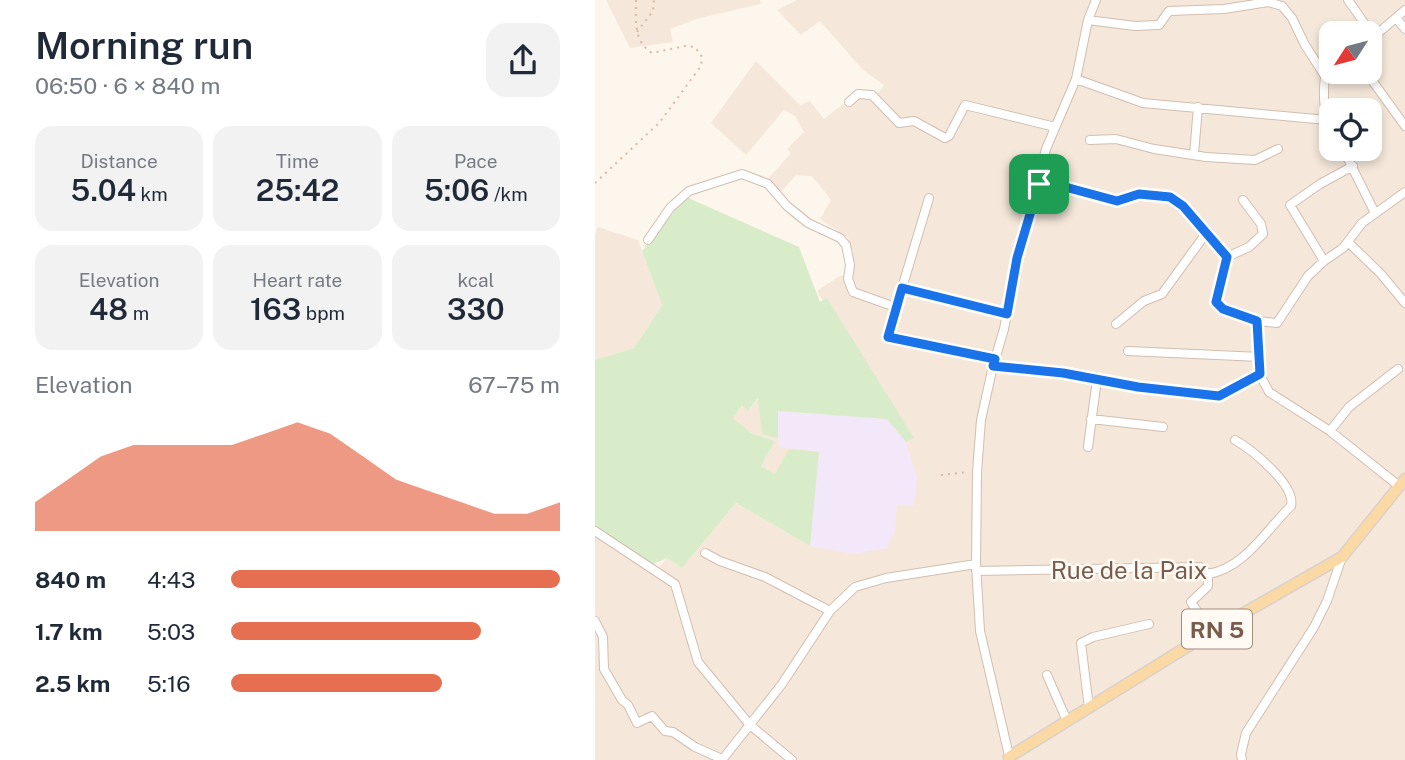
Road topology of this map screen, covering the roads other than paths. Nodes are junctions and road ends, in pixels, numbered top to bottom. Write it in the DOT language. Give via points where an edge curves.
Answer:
graph roads {
  1 [pos="1096,0"];
  2 [pos="1348,0"];
  3 [pos="1405,10"];
  4 [pos="1397,19"];
  5 [pos="1088,20"];
  6 [pos="1361,21"];
  7 [pos="1405,29"];
  8 [pos="1383,30"];
  9 [pos="1319,62"];
  10 [pos="1076,79"];
  11 [pos="1375,84"];
  12 [pos="849,102"];
  13 [pos="1198,107"];
  14 [pos="1319,123"];
  15 [pos="1405,126"];
  16 [pos="1055,127"];
  17 [pos="1090,140"];
  18 [pos="1278,149"];
  19 [pos="1193,154"];
  20 [pos="1350,161"];
  21 [pos="1353,166"];
  22 [pos="1039,184"];
  23 [pos="1405,192"];
  24 [pos="929,198"];
  25 [pos="1243,200"];
  26 [pos="1375,213"];
  27 [pos="1207,232"];
  28 [pos="648,240"];
  29 [pos="1348,242"];
  30 [pos="1227,257"];
  31 [pos="1324,261"];
  32 [pos="902,288"];
  33 [pos="1405,303"];
  34 [pos="895,307"];
  35 [pos="1007,314"];
  36 [pos="1257,321"];
  37 [pos="1116,324"];
  38 [pos="1128,351"];
  39 [pos="1260,357"];
  40 [pos="994,363"];
  41 [pos="1398,369"];
  42 [pos="1260,374"];
  43 [pos="1097,379"];
  44 [pos="1091,419"];
  45 [pos="1163,427"];
  46 [pos="1330,431"];
  47 [pos="1235,440"];
  48 [pos="1088,447"];
  49 [pos="1402,482"];
  50 [pos="597,534"];
  51 [pos="705,553"];
  52 [pos="1342,557"];
  53 [pos="976,567"];
  54 [pos="1208,574"];
  55 [pos="830,611"];
  56 [pos="595,621"];
  57 [pos="1149,624"];
  58 [pos="1211,632"];
  59 [pos="1047,675"];
  60 [pos="1089,708"];
  61 [pos="1067,721"];
  62 [pos="750,725"];
  63 [pos="722,760"];
  64 [pos="792,760"];
  65 [pos="1010,760"];
  66 [pos="1242,760"];
  1 -- 5 [label="street"];
  2 -- 6 [label="street"];
  3 -- 4 [label="street"];
  4 -- 7 [label="street"];
  4 -- 8 [label="street"];
  5 -- 9 [label="street" via="1159,25 1169,11 1268,2 1282,6"];
  5 -- 10 [label="street"];
  10 -- 13 [label="street" via="1143,103"];
  10 -- 16 [label="street"];
  11 -- 15 [label="street"];
  12 -- 16 [label="street" via="858,94 872,95 898,123 914,121 945,138 965,105"];
  13 -- 14 [label="street"];
  13 -- 19 [label="street"];
  16 -- 22 [label="street"];
  17 -- 19 [label="street" via="1116,139"];
  18 -- 19 [label="street" via="1255,160"];
  20 -- 21 [label="street"];
  21 -- 26 [label="street"];
  21 -- 31 [label="street" via="1290,205"];
  22 -- 27 [label="street" via="1117,201 1139,194 1170,197"];
  22 -- 35 [label="street" via="1017,258"];
  23 -- 26 [label="street"];
  24 -- 32 [label="street"];
  25 -- 30 [label="street" via="1263,234"];
  26 -- 29 [label="street"];
  27 -- 30 [label="street"];
  27 -- 37 [label="street" via="1162,294 1144,301"];
  28 -- 34 [label="street" via="670,208 689,191 741,174 768,184 807,223 846,245 853,292"];
  29 -- 31 [label="street"];
  29 -- 33 [label="street"];
  30 -- 36 [label="street" via="1216,302"];
  31 -- 36 [label="street" via="1308,276 1277,323"];
  32 -- 34 [label="street"];
  32 -- 35 [label="street"];
  34 -- 40 [label="street" via="887,335 890,339"];
  35 -- 40 [label="street"];
  36 -- 39 [label="street"];
  38 -- 39 [label="street"];
  39 -- 42 [label="street"];
  40 -- 43 [label="street"];
  40 -- 53 [label="street" via="981,420"];
  41 -- 46 [label="street" via="1349,407"];
  42 -- 43 [label="street" via="1219,396"];
  42 -- 46 [label="street" via="1269,392"];
  43 -- 44 [label="street"];
  44 -- 45 [label="street"];
  44 -- 48 [label="street"];
  46 -- 49 [label="street"];
  47 -- 54 [label="street, Rue de la Paix" via="1271,470 1293,499 1244,556"];
  49 -- 52 [label="main road, RN 5"];
  50 -- 62 [label="street" via="675,584 698,663"];
  51 -- 55 [label="street"];
  52 -- 58 [label="main road, RN 5"];
  52 -- 66 [label="street" via="1314,626 1247,733"];
  53 -- 54 [label="street, Rue de la Paix" via="1200,567"];
  53 -- 55 [label="street, Rue de la Paix" via="868,582 855,587"];
  53 -- 65 [label="street" via="980,631"];
  54 -- 58 [label="street" via="1208,586 1191,602"];
  55 -- 62 [label="street, Rue de la Paix"];
  56 -- 63 [label="street" via="603,637 604,669 638,723 652,716 665,731"];
  57 -- 60 [label="street" via="1081,643"];
  58 -- 60 [label="main road, RN 5"];
  59 -- 61 [label="street"];
  60 -- 61 [label="main road, RN 5"];
  61 -- 65 [label="main road, RN 5"];
  62 -- 63 [label="street, Rue de la Paix"];
  62 -- 64 [label="street"];
}
